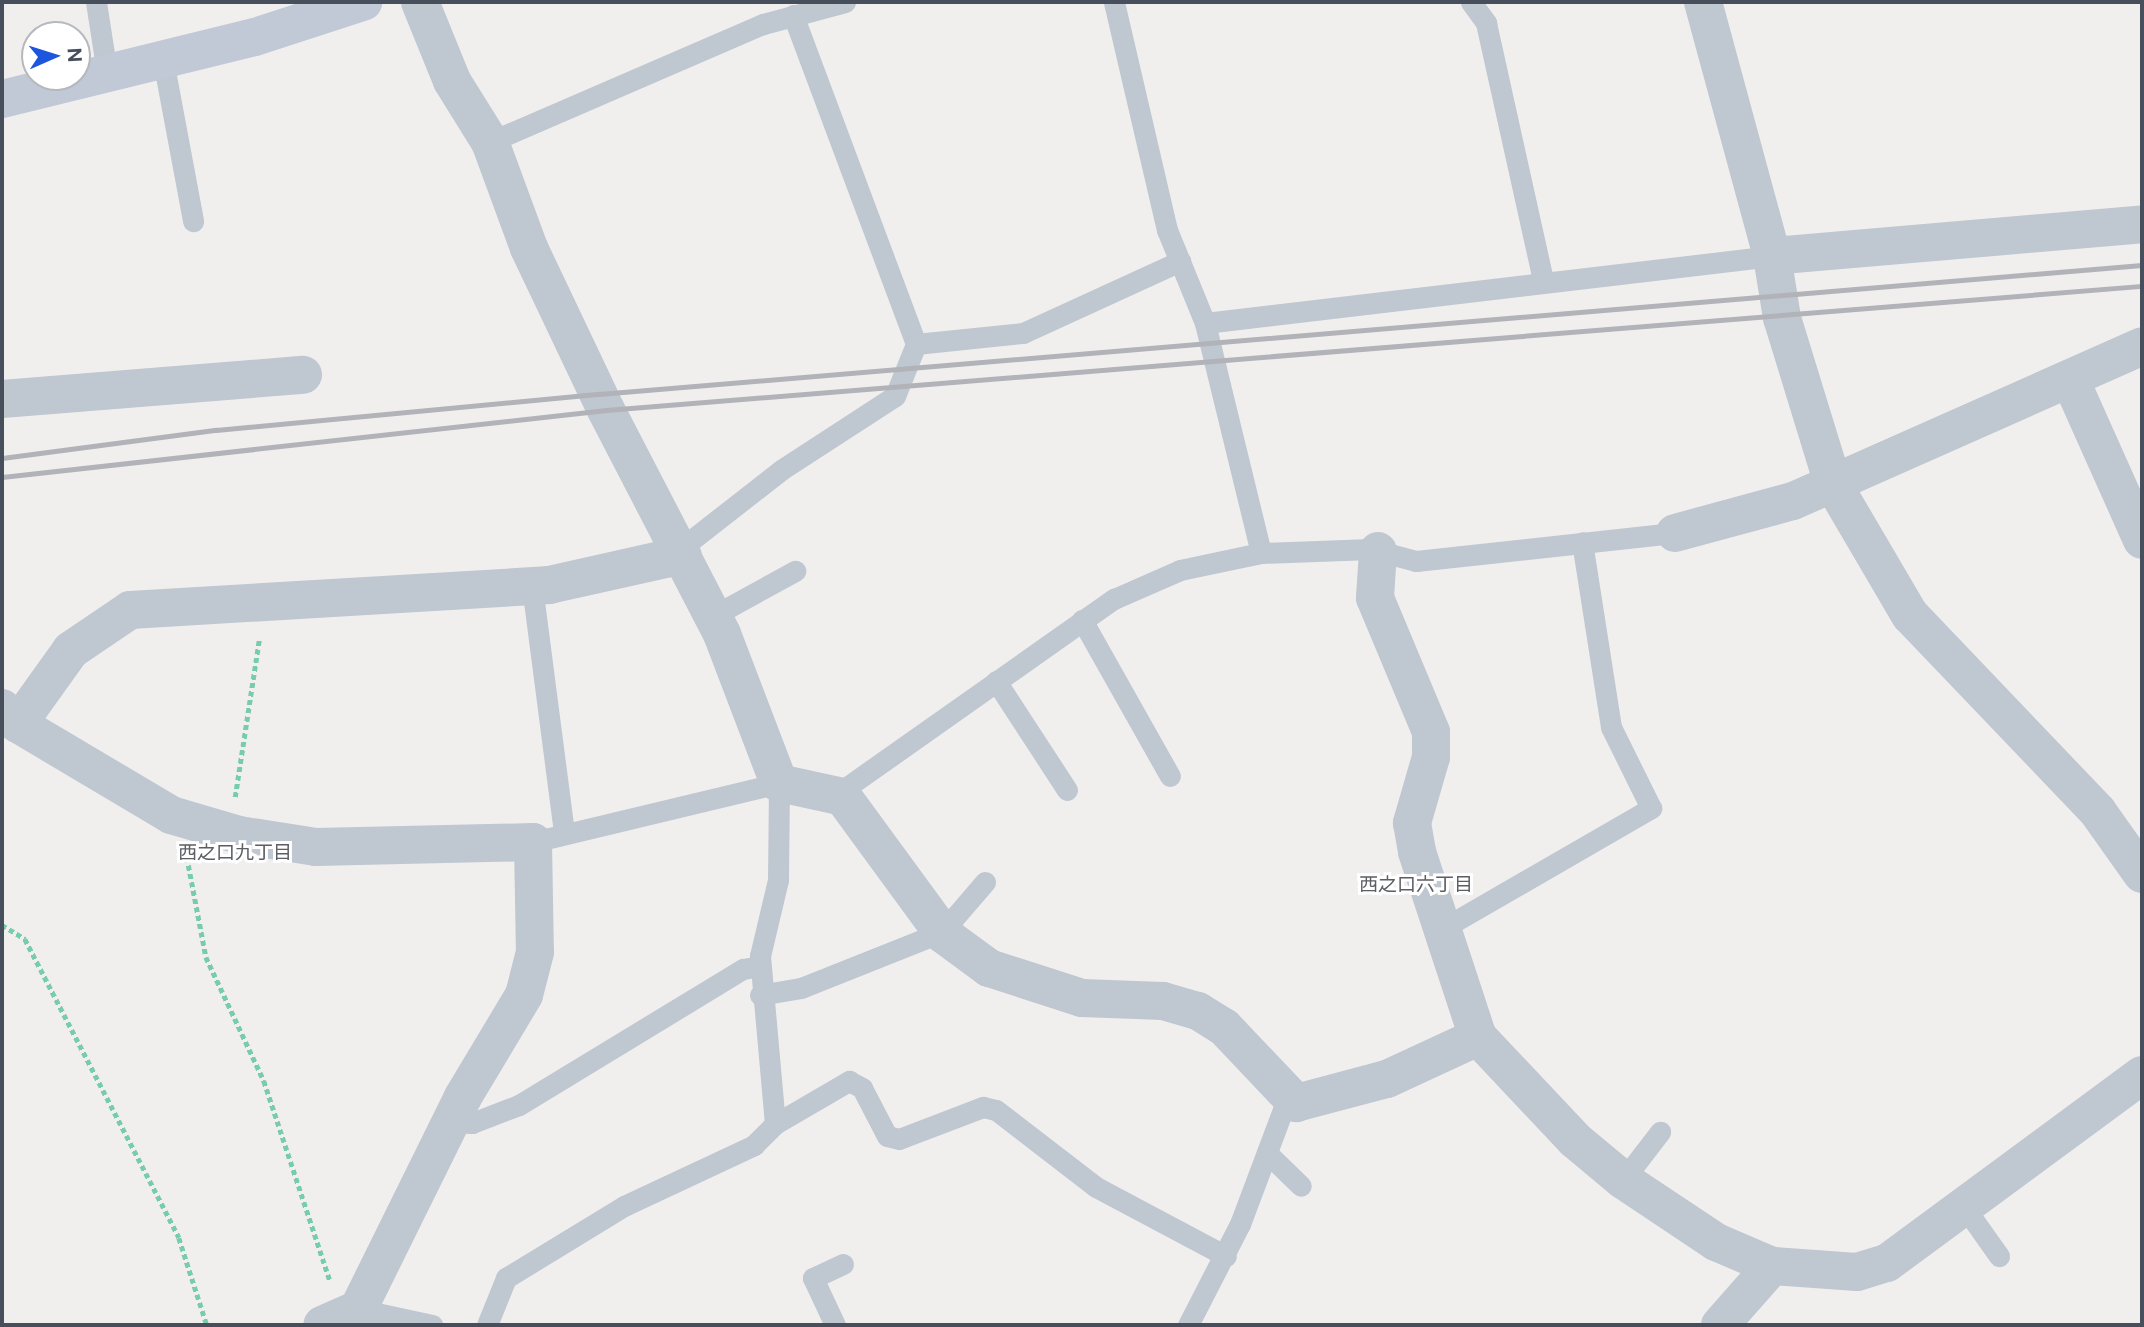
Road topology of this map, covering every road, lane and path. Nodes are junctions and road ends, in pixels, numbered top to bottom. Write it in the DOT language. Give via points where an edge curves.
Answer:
graph roads {
  1 [pos="96,2"];
  2 [pos="363,2"];
  3 [pos="420,2"];
  4 [pos="845,2"];
  5 [pos="1114,2"];
  6 [pos="1471,2"];
  7 [pos="1703,2"];
  8 [pos="793,15"];
  9 [pos="163,60"];
  10 [pos="107,73"];
  11 [pos="2,99"];
  12 [pos="490,142"];
  13 [pos="193,221"];
  14 [pos="2142,224"];
  15 [pos="1772,256"];
  16 [pos="1180,261"];
  17 [pos="1543,281"];
  18 [pos="1205,323"];
  19 [pos="916,344"];
  20 [pos="2142,346"];
  21 [pos="303,375"];
  22 [pos="2070,379"];
  23 [pos="2,399"];
  24 [pos="1833,484"];
  25 [pos="1675,533"];
  26 [pos="2142,540"];
  27 [pos="1582,542"];
  28 [pos="1378,551"];
  29 [pos="681,552"];
  30 [pos="1261,553"];
  31 [pos="794,571"];
  32 [pos="532,586"];
  33 [pos="264,604"];
  34 [pos="713,615"];
  35 [pos="1082,620"];
  36 [pos="996,681"];
  37 [pos="8,719"];
  38 [pos="1170,776"];
  39 [pos="779,783"];
  40 [pos="1067,790"];
  41 [pos="843,797"];
  42 [pos="183,818"];
  43 [pos="230,832"];
  44 [pos="549,838"];
  45 [pos="2142,874"];
  46 [pos="985,882"];
  47 [pos="2,925"];
  48 [pos="1447,926"];
  49 [pos="942,932"];
  50 [pos="760,966"];
  51 [pos="760,995"];
  52 [pos="1478,1037"];
  53 [pos="2142,1075"];
  54 [pos="1287,1098"];
  55 [pos="451,1122"];
  56 [pos="775,1124"];
  57 [pos="1660,1132"];
  58 [pos="1267,1153"];
  59 [pos="1623,1180"];
  60 [pos="1301,1186"];
  61 [pos="1965,1208"];
  62 [pos="1226,1256"];
  63 [pos="1999,1256"];
  64 [pos="843,1264"];
  65 [pos="1772,1266"];
  66 [pos="358,1306"];
  67 [pos="207,1325"];
  68 [pos="321,1325"];
  69 [pos="432,1325"];
  70 [pos="487,1325"];
  71 [pos="835,1325"];
  72 [pos="1188,1325"];
  73 [pos="1720,1325"];
  1 -- 10 [label="lane"];
  2 -- 9 [label="street"];
  3 -- 12 [label="street" via="452,80"];
  4 -- 8 [label="lane"];
  5 -- 16 [label="lane"];
  6 -- 17 [label="lane" via="1486,23"];
  7 -- 15 [label="street"];
  8 -- 12 [label="lane"];
  8 -- 19 [label="lane"];
  9 -- 10 [label="street"];
  9 -- 13 [label="lane"];
  10 -- 11 [label="street"];
  12 -- 29 [label="street" via="529,248"];
  14 -- 15 [label="street"];
  15 -- 17 [label="lane" via="1748,264"];
  15 -- 24 [label="street" via="1782,318"];
  16 -- 18 [label="lane"];
  16 -- 19 [label="lane" via="1023,333"];
  17 -- 18 [label="lane"];
  18 -- 30 [label="lane"];
  19 -- 29 [label="lane" via="895,396 781,470"];
  20 -- 22 [label="street"];
  21 -- 23 [label="street"];
  22 -- 24 [label="street"];
  22 -- 26 [label="street"];
  24 -- 25 [label="street"];
  24 -- 45 [label="street" via="1910,615 2098,812"];
  25 -- 27 [label="lane"];
  27 -- 28 [label="lane" via="1416,561"];
  27 -- 48 [label="lane" via="1611,727 1651,808"];
  28 -- 30 [label="lane"];
  28 -- 48 [label="street" via="1375,598 1431,732 1431,757 1412,823"];
  29 -- 32 [label="street" via="622,572"];
  29 -- 34 [label="street"];
  30 -- 35 [label="lane" via="1180,570"];
  31 -- 34 [label="lane"];
  32 -- 33 [label="street"];
  32 -- 44 [label="lane"];
  33 -- 37 [label="street" via="130,611 71,650"];
  33 -- 43 [label="path"];
  34 -- 39 [label="street"];
  35 -- 36 [label="lane"];
  35 -- 38 [label="lane"];
  36 -- 40 [label="lane"];
  36 -- 41 [label="lane"];
  37 -- 42 [label="street"];
  39 -- 41 [label="street"];
  39 -- 44 [label="lane"];
  39 -- 50 [label="lane" via="778,880"];
  41 -- 49 [label="street"];
  42 -- 43 [label="street"];
  42 -- 66 [label="path" via="206,957 264,1082 329,1281"];
  43 -- 44 [label="street" via="316,847"];
  44 -- 55 [label="street" via="532,977"];
  46 -- 49 [label="lane"];
  47 -- 67 [label="path" via="25,939 179,1238"];
  48 -- 52 [label="street"];
  49 -- 51 [label="lane" via="801,988"];
  49 -- 54 [label="street" via="989,968 1030,984 1082,998 1163,1001 1198,1011 1224,1027"];
  50 -- 51 [label="lane"];
  50 -- 55 [label="lane" via="743,969 519,1105 472,1123"];
  51 -- 56 [label="lane"];
  52 -- 54 [label="street" via="1362,1087 1319,1100"];
  52 -- 59 [label="street" via="1575,1140"];
  53 -- 61 [label="street"];
  54 -- 58 [label="lane"];
  55 -- 66 [label="street"];
  56 -- 62 [label="lane" via="849,1081 863,1088 887,1136 899,1139 983,1107 996,1110 1096,1187"];
  56 -- 70 [label="lane" via="754,1145 624,1206 506,1278"];
  57 -- 59 [label="lane"];
  58 -- 60 [label="lane"];
  58 -- 62 [label="lane"];
  59 -- 65 [label="street" via="1716,1242"];
  61 -- 63 [label="lane"];
  61 -- 65 [label="street" via="1887,1263 1857,1272"];
  62 -- 72 [label="lane"];
  64 -- 71 [label="lane" via="813,1279"];
  65 -- 73 [label="street"];
  66 -- 68 [label="street"];
  66 -- 69 [label="lane"];
}
